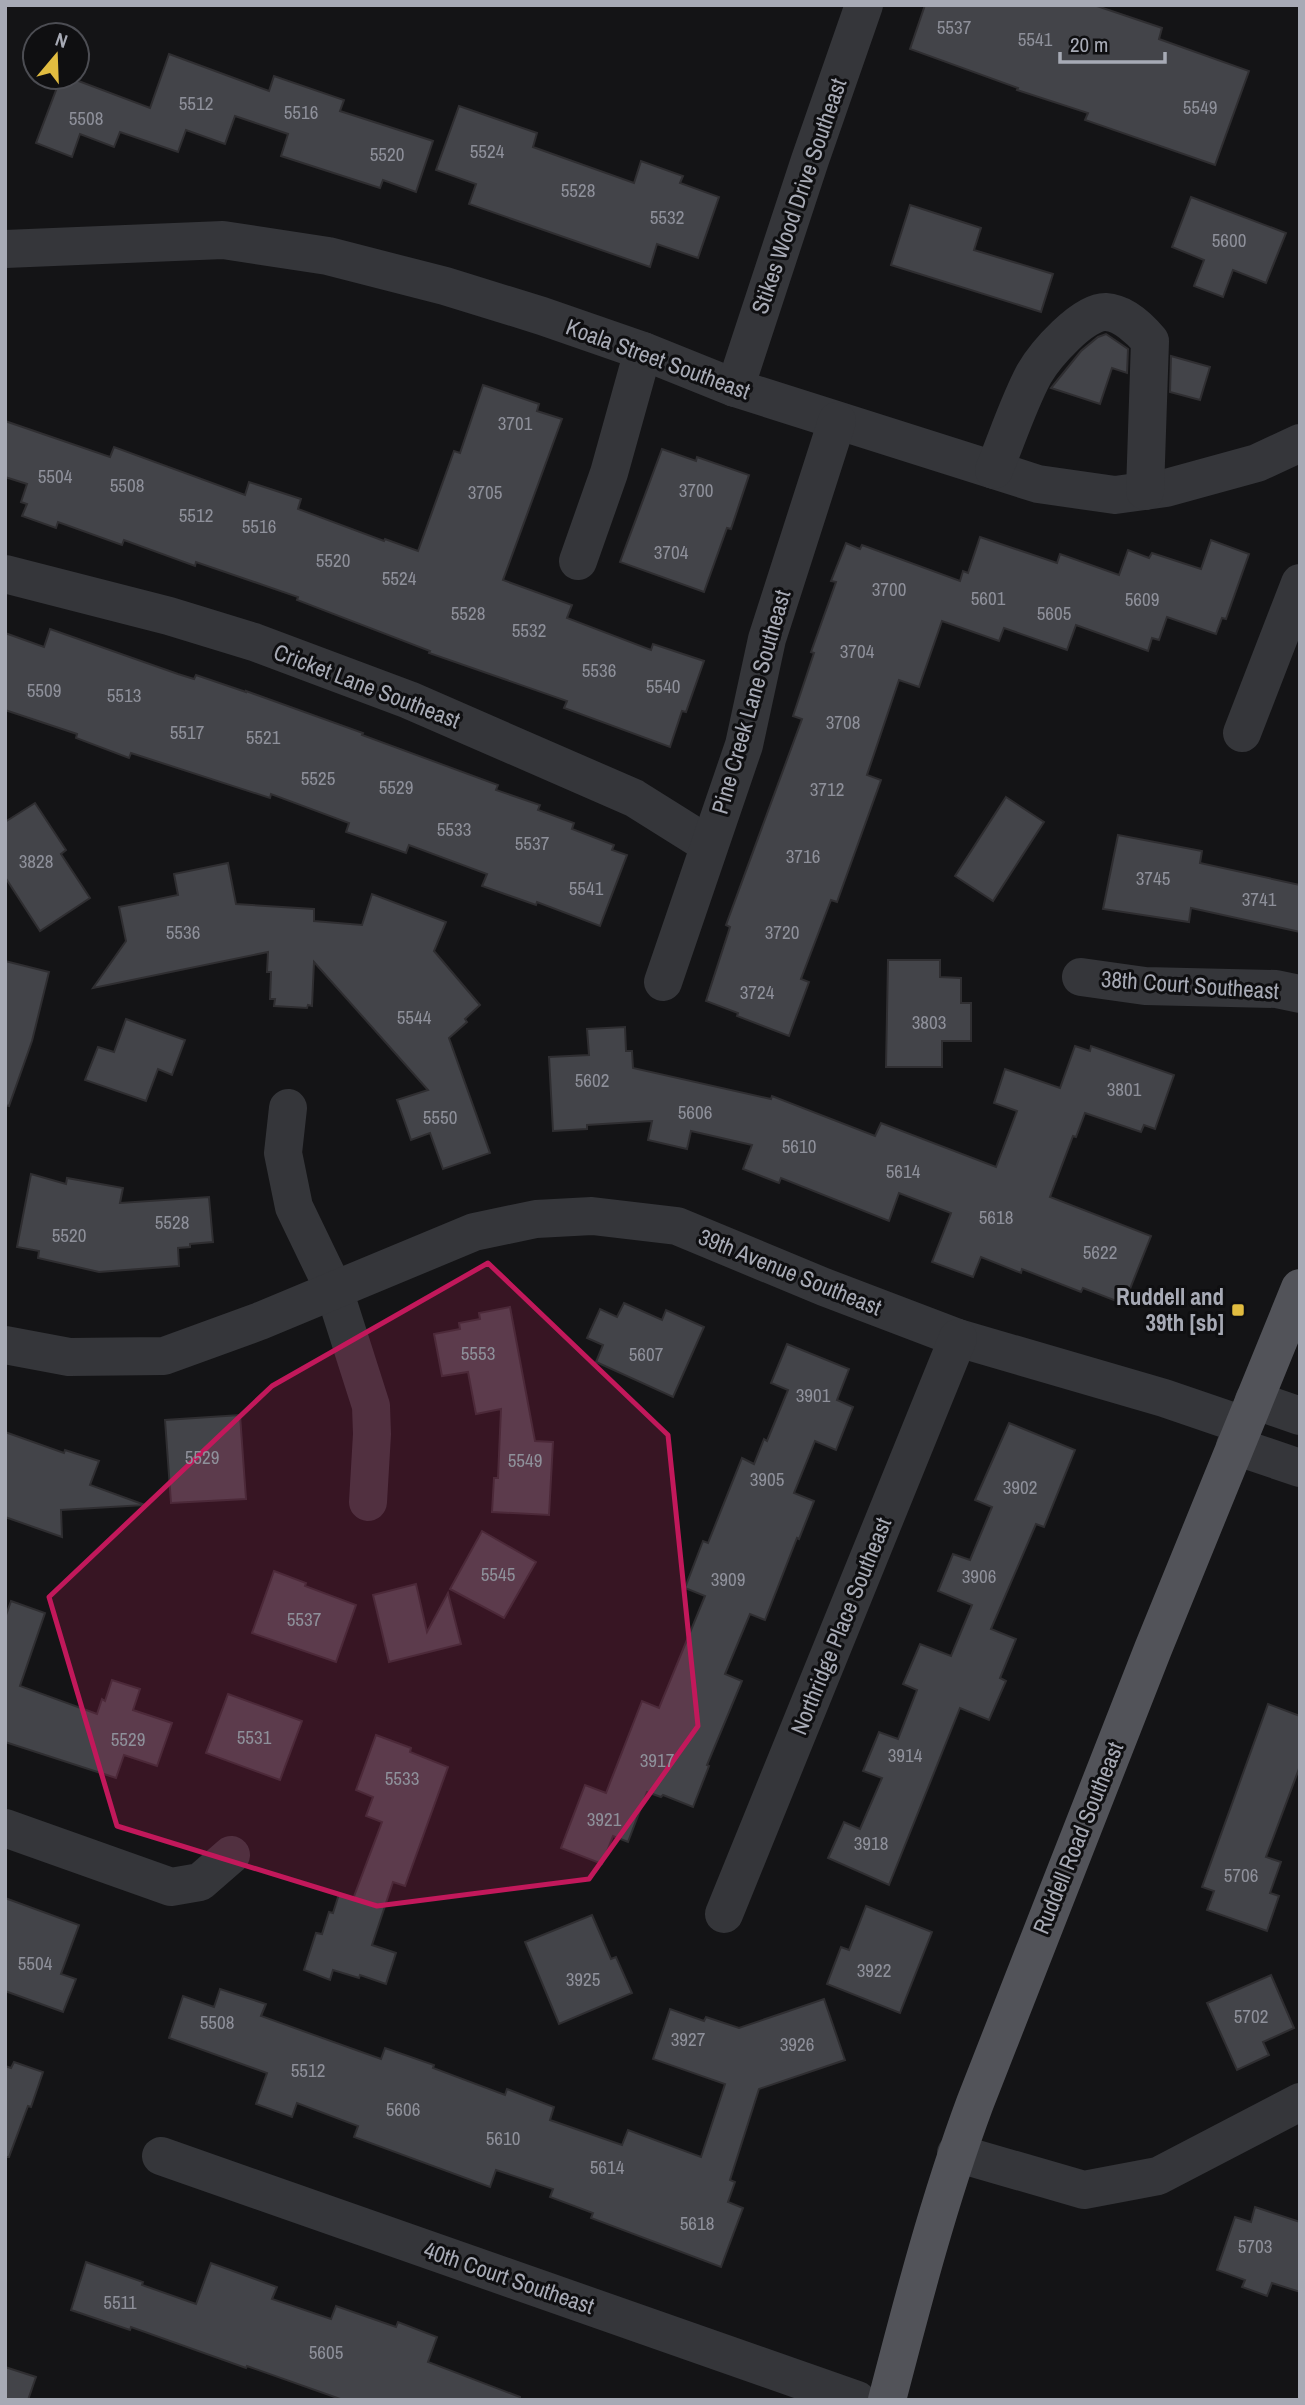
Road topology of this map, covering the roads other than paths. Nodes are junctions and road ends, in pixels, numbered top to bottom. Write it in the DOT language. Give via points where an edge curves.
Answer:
graph roads {
  1 [pos="864,5"];
  2 [pos="5,249"];
  3 [pos="643,351"];
  4 [pos="735,388"];
  5 [pos="837,421"];
  6 [pos="1300,443"];
  7 [pos="994,470"];
  8 [pos="1145,491"];
  9 [pos="578,561"];
  10 [pos="5,574"];
  11 [pos="1300,583"];
  12 [pos="1242,733"];
  13 [pos="709,845"];
  14 [pos="1081,977"];
  15 [pos="663,982"];
  16 [pos="1300,994"];
  17 [pos="288,1108"];
  18 [pos="1300,1287"];
  19 [pos="334,1290"];
  20 [pos="958,1338"];
  21 [pos="5,1345"];
  22 [pos="1300,1416"];
  23 [pos="1244,1424"];
  24 [pos="1300,1468"];
  25 [pos="368,1502"];
  26 [pos="5,1828"];
  27 [pos="231,1855"];
  28 [pos="724,1914"];
  29 [pos="1300,2102"];
  30 [pos="956,2153"];
  31 [pos="160,2156"];
  32 [pos="857,2400"];
  33 [pos="887,2400"];
  1 -- 4 [label="street, Stikes Wood Drive Southeast"];
  2 -- 3 [label="street, Koala Street Southeast" via="223,240 328,256 445,286"];
  3 -- 4 [label="street, Koala Street Southeast"];
  3 -- 9 [label="street" via="609,473"];
  4 -- 5 [label="street, Koala Street Southeast"];
  5 -- 7 [label="street, Koala Street Southeast"];
  5 -- 13 [label="street, Pine Creek Lane Southeast" via="767,639 744,745"];
  6 -- 8 [label="street, Koala Street Southeast" via="1257,463"];
  7 -- 8 [label="street, Koala Street Southeast" via="1038,484 1115,495"];
  7 -- 8 [label="street" via="1035,373 1074,327 1091,314 1107,312 1136,326 1150,341"];
  10 -- 13 [label="street, Cricket Lane Southeast" via="169,615 409,700 634,797"];
  11 -- 12 [label="street"];
  13 -- 15 [label="street, Pine Creek Lane Southeast"];
  14 -- 16 [label="street, 38th Court Southeast" via="1145,986 1276,989"];
  17 -- 19 [label="street" via="283,1153 294,1206"];
  18 -- 23 [label="main road, Ruddell Road Southeast"];
  19 -- 20 [label="street, 39th Avenue Southeast" via="474,1231 536,1219 592,1216 677,1226"];
  19 -- 21 [label="street" via="164,1356 69,1357"];
  19 -- 25 [label="street" via="371,1406"];
  20 -- 23 [label="street, 39th Avenue Southeast"];
  20 -- 28 [label="street, Northridge Place Southeast"];
  22 -- 23 [label="street, 39th Avenue Southeast"];
  23 -- 24 [label="street, 39th Avenue Southeast"];
  23 -- 30 [label="main road, Ruddell Road Southeast"];
  26 -- 27 [label="street" via="171,1887 200,1882"];
  29 -- 30 [label="street" via="1158,2176 1084,2190"];
  30 -- 33 [label="main road, Ruddell Road Southeast"];
  31 -- 32 [label="street, 40th Court Southeast"];
}
